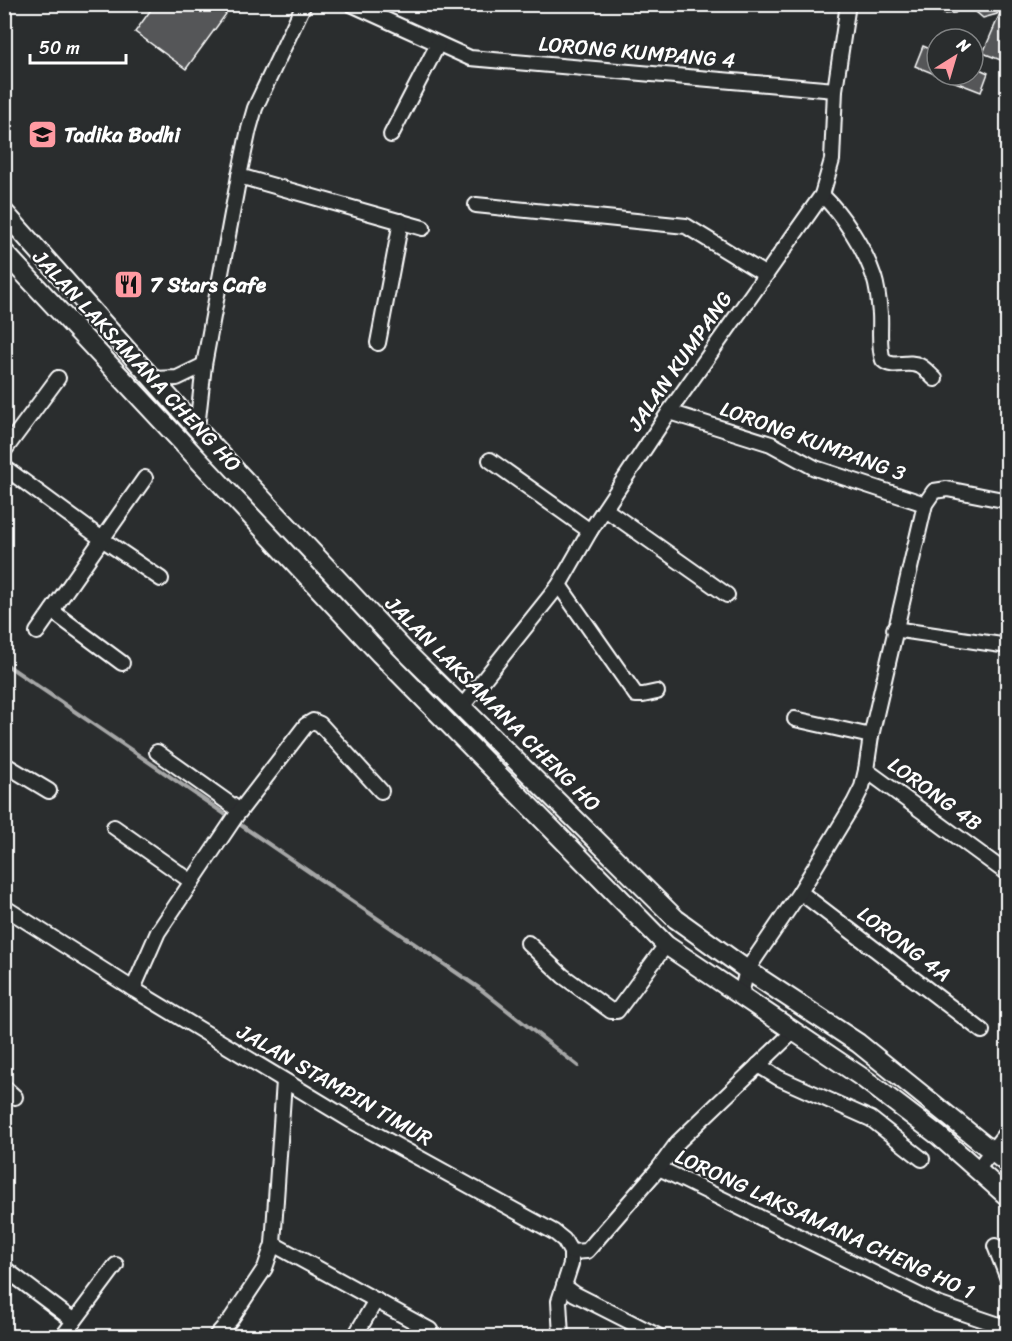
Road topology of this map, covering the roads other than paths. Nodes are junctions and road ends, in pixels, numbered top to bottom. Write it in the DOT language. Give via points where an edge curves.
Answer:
graph roads {
  1 [pos="304,4"];
  2 [pos="351,4"];
  3 [pos="848,4"];
  4 [pos="438,44"];
  5 [pos="836,90"];
  6 [pos="391,135"];
  7 [pos="240,176"];
  8 [pos="822,195"];
  9 [pos="476,205"];
  10 [pos="4,212"];
  11 [pos="401,221"];
  12 [pos="423,228"];
  13 [pos="4,252"];
  14 [pos="766,275"];
  15 [pos="378,343"];
  16 [pos="204,365"];
  17 [pos="58,378"];
  18 [pos="154,379"];
  19 [pos="934,379"];
  20 [pos="669,412"];
  21 [pos="197,428"];
  22 [pos="4,451"];
  23 [pos="490,460"];
  24 [pos="4,467"];
  25 [pos="145,478"];
  26 [pos="1008,501"];
  27 [pos="924,504"];
  28 [pos="605,509"];
  29 [pos="590,531"];
  30 [pos="102,539"];
  31 [pos="161,579"];
  32 [pos="559,585"];
  33 [pos="727,595"];
  34 [pos="52,611"];
  35 [pos="894,629"];
  36 [pos="37,632"];
  37 [pos="1008,646"];
  38 [pos="122,663"];
  39 [pos="657,692"];
  40 [pos="461,708"];
  41 [pos="795,719"];
  42 [pos="871,736"];
  43 [pos="158,752"];
  44 [pos="4,764"];
  45 [pos="866,770"];
  46 [pos="49,791"];
  47 [pos="381,791"];
  48 [pos="238,813"];
  49 [pos="114,827"];
  50 [pos="1008,874"];
  51 [pos="192,882"];
  52 [pos="800,892"];
  53 [pos="8,913"];
  54 [pos="528,943"];
  55 [pos="666,945"];
  56 [pos="747,970"];
  57 [pos="133,989"];
  58 [pos="741,994"];
  59 [pos="982,1030"];
  60 [pos="794,1031"];
  61 [pos="758,1065"];
  62 [pos="285,1081"];
  63 [pos="4,1087"];
  64 [pos="15,1097"];
  65 [pos="1008,1130"];
  66 [pos="991,1149"];
  67 [pos="922,1158"];
  68 [pos="1008,1164"];
  69 [pos="659,1168"];
  70 [pos="977,1170"];
  71 [pos="1008,1197"];
  72 [pos="273,1244"];
  73 [pos="995,1246"];
  74 [pos="571,1252"];
  75 [pos="116,1265"];
  76 [pos="4,1268"];
  77 [pos="1008,1279"];
  78 [pos="564,1286"];
  79 [pos="376,1300"];
  80 [pos="74,1321"];
  81 [pos="1008,1328"];
  82 [pos="63,1336"];
  83 [pos="216,1336"];
  84 [pos="355,1336"];
  85 [pos="433,1336"];
  86 [pos="561,1336"];
  87 [pos="658,1336"];
  1 -- 7 [label="street" via="255,108"];
  2 -- 4 [label="street, LORONG KUMPANG 4"];
  3 -- 5 [label="street, JALAN KUMPANG"];
  4 -- 5 [label="street, LORONG KUMPANG 4" via="481,60"];
  4 -- 6 [label="street"];
  5 -- 8 [label="street, JALAN KUMPANG" via="832,160"];
  7 -- 11 [label="street"];
  7 -- 16 [label="street"];
  8 -- 14 [label="street, JALAN KUMPANG"];
  8 -- 19 [label="street" via="838,211 874,278 883,360 892,365 917,364"];
  9 -- 14 [label="street" via="686,226"];
  10 -- 18 [label="main road, JALAN LAKSAMANA CHENG HO"];
  11 -- 12 [label="street"];
  11 -- 15 [label="street"];
  13 -- 55 [label="main road, JALAN LAKSAMANA CHENG HO" via="380,654"];
  14 -- 20 [label="street, JALAN KUMPANG"];
  16 -- 18 [label="street" via="177,378"];
  16 -- 21 [label="street"];
  17 -- 22 [label="street"];
  18 -- 21 [label="main road, JALAN LAKSAMANA CHENG HO"];
  20 -- 27 [label="street, LORONG KUMPANG 3" via="771,444 815,468"];
  20 -- 28 [label="street, JALAN KUMPANG"];
  21 -- 40 [label="main road, JALAN LAKSAMANA CHENG HO"];
  23 -- 29 [label="street"];
  24 -- 30 [label="street"];
  25 -- 30 [label="street"];
  26 -- 27 [label="street, LORONG KUMPANG 3" via="947,489 934,491"];
  27 -- 35 [label="street"];
  28 -- 29 [label="street, JALAN KUMPANG"];
  28 -- 33 [label="street"];
  29 -- 32 [label="street, JALAN KUMPANG"];
  30 -- 31 [label="street"];
  30 -- 34 [label="street"];
  32 -- 39 [label="street" via="636,695"];
  32 -- 40 [label="street, JALAN KUMPANG"];
  34 -- 36 [label="street"];
  34 -- 38 [label="street"];
  35 -- 37 [label="street"];
  35 -- 42 [label="street"];
  40 -- 56 [label="main road, JALAN LAKSAMANA CHENG HO" via="676,920"];
  41 -- 42 [label="street"];
  42 -- 45 [label="street"];
  43 -- 48 [label="street"];
  44 -- 46 [label="street"];
  45 -- 50 [label="street, LORONG 4B"];
  45 -- 52 [label="street" via="854,803"];
  47 -- 48 [label="street" via="313,721 306,724"];
  48 -- 51 [label="street"];
  49 -- 51 [label="street"];
  51 -- 57 [label="street" via="158,932"];
  52 -- 56 [label="street"];
  52 -- 59 [label="street, LORONG 4A"];
  53 -- 57 [label="street, JALAN STAMPIN TIMUR"];
  54 -- 55 [label="street" via="563,976 611,1011 617,1011"];
  55 -- 58 [label="main road, JALAN LAKSAMANA CHENG HO"];
  56 -- 58 [label="street"];
  56 -- 66 [label="main road, JALAN LAKSAMANA CHENG HO" via="858,1043"];
  57 -- 62 [label="street, JALAN STAMPIN TIMUR"];
  58 -- 60 [label="main road, JALAN LAKSAMANA CHENG HO"];
  60 -- 61 [label="street"];
  60 -- 70 [label="main road, JALAN LAKSAMANA CHENG HO" via="863,1078"];
  61 -- 67 [label="street" via="871,1119"];
  61 -- 69 [label="street" via="678,1142"];
  62 -- 72 [label="street"];
  62 -- 74 [label="street, JALAN STAMPIN TIMUR" via="543,1225 564,1240"];
  63 -- 64 [label="street"];
  65 -- 66 [label="street"];
  66 -- 68 [label="main road, JALAN LAKSAMANA CHENG HO"];
  66 -- 70 [label="street"];
  69 -- 74 [label="street" via="586,1251"];
  69 -- 81 [label="street, LORONG LAKSAMANA CHENG HO 1" via="936,1304"];
  70 -- 71 [label="main road, JALAN LAKSAMANA CHENG HO"];
  72 -- 79 [label="street"];
  72 -- 83 [label="street" via="265,1268"];
  73 -- 77 [label="street"];
  74 -- 78 [label="street"];
  75 -- 80 [label="street"];
  76 -- 80 [label="street"];
  78 -- 86 [label="street" via="559,1301"];
  78 -- 87 [label="street"];
  79 -- 84 [label="street"];
  79 -- 85 [label="street" via="430,1330"];
  80 -- 82 [label="street"];
}
